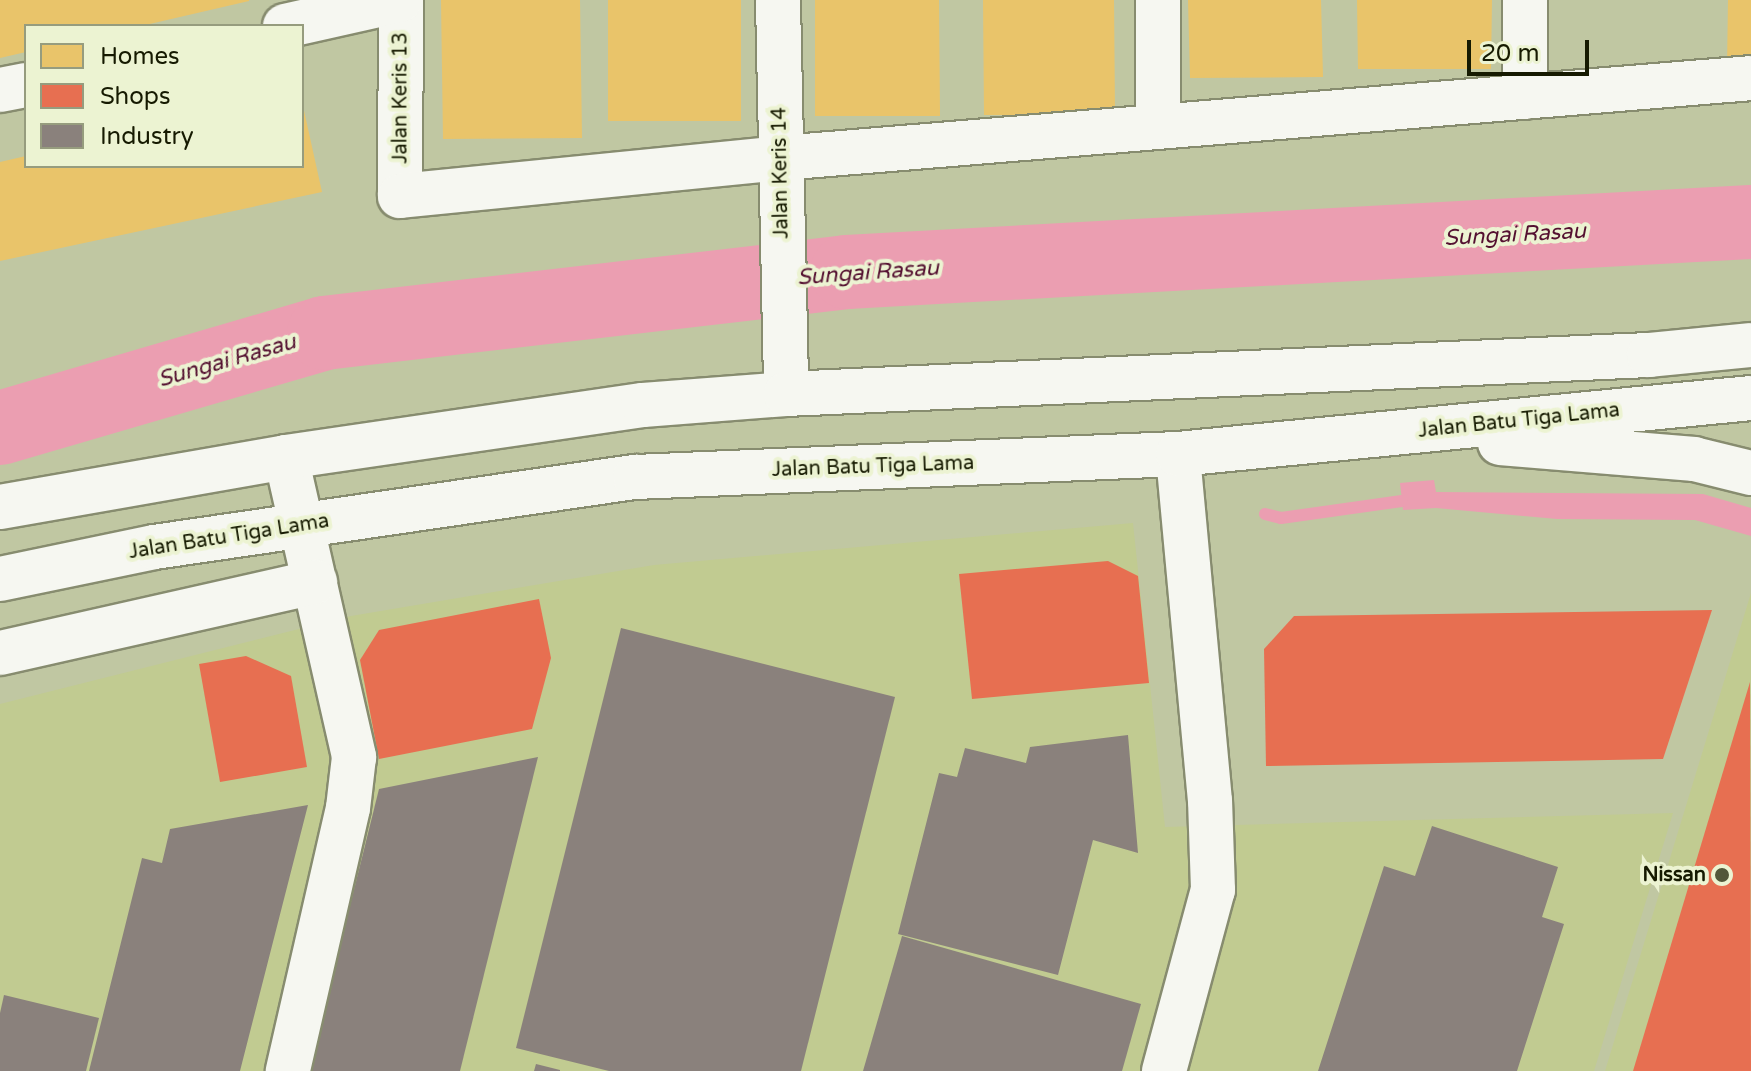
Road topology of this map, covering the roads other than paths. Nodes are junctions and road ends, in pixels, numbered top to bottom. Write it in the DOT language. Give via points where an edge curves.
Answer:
graph roads {
  1 [pos="401,0"];
  2 [pos="778,0"];
  3 [pos="1158,0"];
  4 [pos="1525,0"];
  5 [pos="294,24"];
  6 [pos="1751,78"];
  7 [pos="24,85"];
  8 [pos="0,90"];
  9 [pos="1525,97"];
  10 [pos="1158,126"];
  11 [pos="781,158"];
  12 [pos="1751,345"];
  13 [pos="786,394"];
  14 [pos="1751,398"];
  15 [pos="1392,433"];
  16 [pos="1178,454"];
  17 [pos="286,457"];
  18 [pos="1751,473"];
  19 [pos="0,507"];
  20 [pos="301,526"];
  21 [pos="0,579"];
  22 [pos="315,582"];
  23 [pos="0,653"];
  24 [pos="288,1071"];
  25 [pos="1164,1071"];
  1 -- 5 [label="street"];
  1 -- 11 [label="street, Jalan Keris 13" via="400,196"];
  2 -- 11 [label="street, Jalan Keris 14"];
  3 -- 10 [label="street"];
  4 -- 9 [label="street"];
  6 -- 9 [label="street"];
  7 -- 8 [label="street"];
  9 -- 10 [label="street"];
  10 -- 11 [label="street"];
  11 -- 13 [label="street, Jalan Keris 14"];
  12 -- 13 [label="street" via="1649,355"];
  13 -- 17 [label="street" via="643,405"];
  14 -- 15 [label="street, Jalan Batu Tiga Lama"];
  15 -- 16 [label="street, Jalan Batu Tiga Lama"];
  15 -- 18 [label="street" via="1694,459"];
  16 -- 20 [label="street, Jalan Batu Tiga Lama" via="635,477"];
  16 -- 25 [label="street" via="1210,801 1213,890"];
  17 -- 19 [label="street"];
  17 -- 20 [label="street"];
  20 -- 21 [label="street, Jalan Batu Tiga Lama" via="154,547"];
  20 -- 22 [label="street"];
  22 -- 23 [label="street"];
  22 -- 24 [label="street" via="354,757 348,808"];
}
